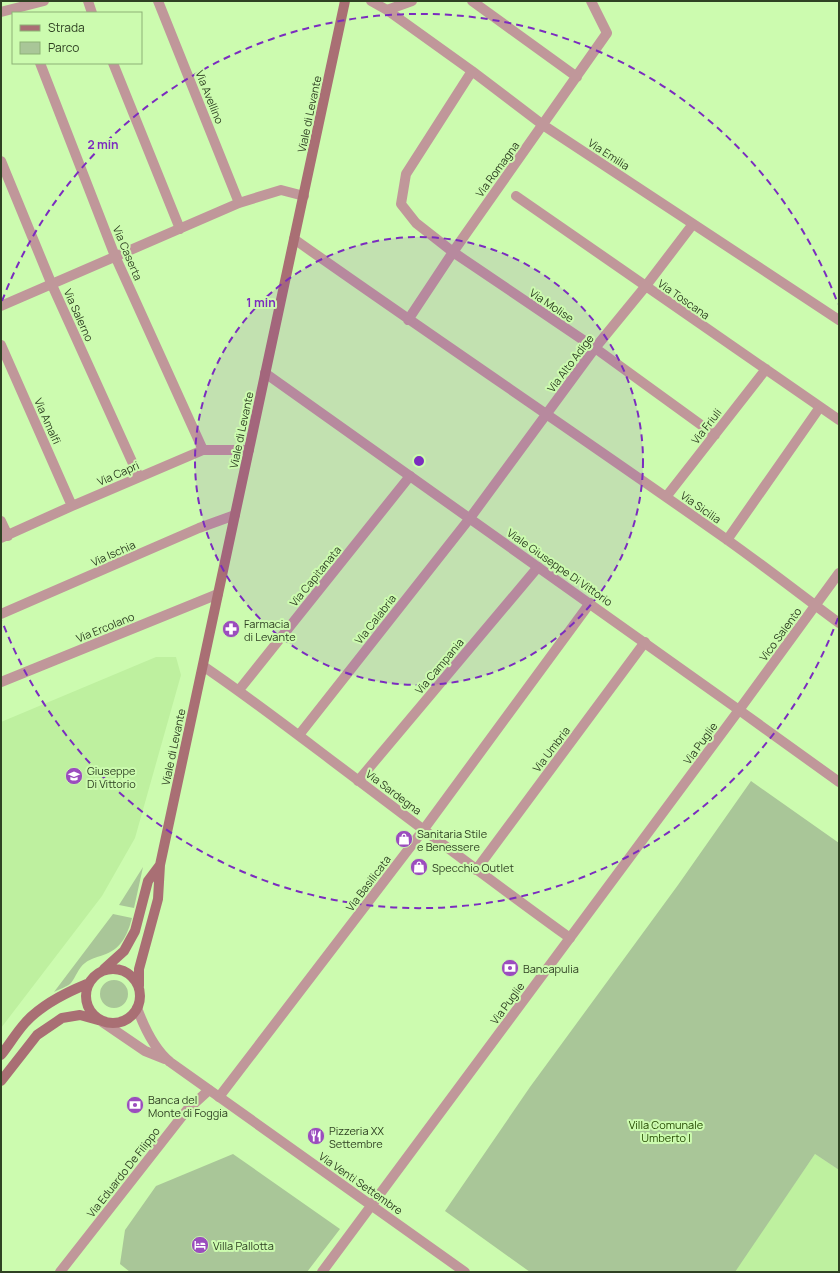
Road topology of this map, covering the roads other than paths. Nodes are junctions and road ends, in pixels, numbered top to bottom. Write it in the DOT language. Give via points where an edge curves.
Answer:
graph roads {
  1 [pos="44,1"];
  2 [pos="88,1"];
  3 [pos="158,1"];
  4 [pos="345,1"];
  5 [pos="372,1"];
  6 [pos="412,1"];
  7 [pos="472,1"];
  8 [pos="591,1"];
  9 [pos="19,10"];
  10 [pos="387,10"];
  11 [pos="1,12"];
  12 [pos="92,12"];
  13 [pos="40,64"];
  14 [pos="113,64"];
  15 [pos="472,71"];
  16 [pos="577,77"];
  17 [pos="543,125"];
  18 [pos="1,161"];
  19 [pos="304,196"];
  20 [pos="516,196"];
  21 [pos="239,203"];
  22 [pos="693,224"];
  23 [pos="180,229"];
  24 [pos="294,239"];
  25 [pos="453,252"];
  26 [pos="116,256"];
  27 [pos="52,285"];
  28 [pos="646,287"];
  29 [pos="1,306"];
  30 [pos="408,320"];
  31 [pos="839,320"];
  32 [pos="1,345"];
  33 [pos="595,348"];
  34 [pos="766,369"];
  35 [pos="265,373"];
  36 [pos="820,406"];
  37 [pos="547,414"];
  38 [pos="839,420"];
  39 [pos="714,434"];
  40 [pos="203,450"];
  41 [pos="249,450"];
  42 [pos="410,476"];
  43 [pos="139,477"];
  44 [pos="666,497"];
  45 [pos="72,506"];
  46 [pos="235,515"];
  47 [pos="470,518"];
  48 [pos="1,521"];
  49 [pos="4,537"];
  50 [pos="727,540"];
  51 [pos="538,567"];
  52 [pos="839,573"];
  53 [pos="218,594"];
  54 [pos="590,603"];
  55 [pos="815,606"];
  56 [pos="1,614"];
  57 [pos="839,623"];
  58 [pos="645,642"];
  59 [pos="203,666"];
  60 [pos="1,682"];
  61 [pos="239,690"];
  62 [pos="740,710"];
  63 [pos="299,735"];
  64 [pos="837,777"];
  65 [pos="358,781"];
  66 [pos="424,829"];
  67 [pos="160,865"];
  68 [pos="476,870"];
  69 [pos="570,938"];
  70 [pos="103,970"];
  71 [pos="87,984"];
  72 [pos="138,986"];
  73 [pos="137,1008"];
  74 [pos="101,1021"];
  75 [pos="1,1055"];
  76 [pos="166,1059"];
  77 [pos="1,1081"];
  78 [pos="209,1090"];
  79 [pos="219,1097"];
  80 [pos="372,1206"];
  81 [pos="60,1272"];
  82 [pos="322,1272"];
  83 [pos="465,1272"];
  1 -- 9 [label="street"];
  2 -- 12 [label="street"];
  3 -- 21 [label="street, Via Avellino"];
  4 -- 19 [label="main road, Viale di Levante"];
  5 -- 10 [label="street, Via Emilia"];
  6 -- 10 [label="street"];
  7 -- 16 [label="street"];
  8 -- 16 [label="street, Via Romagna" via="607,33"];
  9 -- 11 [label="street"];
  10 -- 15 [label="street, Via Emilia"];
  13 -- 26 [label="street, Via Caserta"];
  14 -- 23 [label="street"];
  15 -- 17 [label="street, Via Emilia"];
  15 -- 25 [label="street, Via Molise" via="406,174 401,204 416,223"];
  16 -- 17 [label="street, Via Romagna"];
  17 -- 22 [label="street, Via Emilia"];
  17 -- 25 [label="street, Via Romagna"];
  18 -- 27 [label="street, Via Salerno"];
  19 -- 21 [label="street" via="281,190"];
  19 -- 24 [label="main road, Viale di Levante"];
  20 -- 28 [label="street, Via Toscana"];
  21 -- 23 [label="street"];
  22 -- 28 [label="street, Via Alto Adige"];
  22 -- 31 [label="street, Via Emilia"];
  23 -- 26 [label="street"];
  24 -- 30 [label="street, Via Sicilia"];
  24 -- 35 [label="main road, Viale di Levante"];
  25 -- 30 [label="street, Via Romagna"];
  25 -- 33 [label="street, Via Molise"];
  26 -- 27 [label="street"];
  26 -- 40 [label="street, Via Caserta"];
  27 -- 29 [label="street"];
  27 -- 43 [label="street, Via Salerno"];
  28 -- 33 [label="street, Via Alto Adige"];
  28 -- 34 [label="street, Via Toscana"];
  30 -- 37 [label="street, Via Sicilia"];
  32 -- 45 [label="street, Via Amalfi"];
  33 -- 37 [label="street, Via Alto Adige"];
  33 -- 39 [label="street, Via Molise"];
  34 -- 36 [label="street, Via Toscana"];
  34 -- 39 [label="street, Via Friuli"];
  35 -- 41 [label="main road, Viale di Levante"];
  35 -- 42 [label="street, Viale Giuseppe Di Vittorio"];
  36 -- 38 [label="street, Via Toscana"];
  36 -- 50 [label="street"];
  37 -- 44 [label="street, Via Sicilia"];
  37 -- 47 [label="street, Via Alto Adige"];
  39 -- 44 [label="street, Via Friuli"];
  40 -- 41 [label="street, Via Capri"];
  40 -- 43 [label="street, Via Capri"];
  41 -- 46 [label="main road, Viale di Levante"];
  42 -- 47 [label="street, Viale Giuseppe Di Vittorio"];
  42 -- 61 [label="street, Via Capitanata"];
  43 -- 45 [label="street, Via Capri"];
  44 -- 50 [label="street, Via Sicilia"];
  45 -- 49 [label="street, Via Capri"];
  46 -- 53 [label="main road, Viale di Levante"];
  46 -- 56 [label="street, Via Ischia" via="199,528"];
  47 -- 51 [label="street, Viale Giuseppe Di Vittorio"];
  47 -- 63 [label="street, Via Calabria"];
  48 -- 49 [label="street"];
  50 -- 55 [label="street, Via Sicilia"];
  51 -- 54 [label="street, Viale Giuseppe Di Vittorio"];
  51 -- 65 [label="street, Via Campania"];
  52 -- 55 [label="street, Vico Salento"];
  53 -- 59 [label="main road, Viale di Levante"];
  53 -- 60 [label="street, Via Ercolano"];
  54 -- 58 [label="street, Viale Giuseppe Di Vittorio"];
  54 -- 66 [label="street, Via Basilicata"];
  55 -- 57 [label="street, Via Sicilia"];
  55 -- 62 [label="street, Vico Salento"];
  58 -- 62 [label="street, Viale Giuseppe Di Vittorio"];
  58 -- 68 [label="street, Via Umbria"];
  59 -- 61 [label="street, Via Sardegna"];
  59 -- 67 [label="main road, Viale di Levante"];
  61 -- 63 [label="street, Via Sardegna"];
  62 -- 64 [label="street, Viale Giuseppe Di Vittorio"];
  62 -- 69 [label="street, Via Puglie"];
  63 -- 65 [label="street, Via Sardegna"];
  65 -- 66 [label="street, Via Sardegna"];
  66 -- 68 [label="street, Via Sardegna"];
  66 -- 79 [label="street, Via Basilicata"];
  67 -- 70 [label="main road, Viale di Levante" via="148,881 132,938 124,951"];
  67 -- 72 [label="main road, Viale di Levante" via="158,899 139,969"];
  68 -- 69 [label="street, Via Sardegna"];
  69 -- 80 [label="street, Via Puglie"];
  70 -- 71 [label="main road"];
  70 -- 72 [label="main road" via="124,970 134,978"];
  71 -- 74 [label="main road" via="87,1005"];
  71 -- 75 [label="main road" via="46,1005 26,1022"];
  72 -- 73 [label="main road" via="140,1000"];
  73 -- 74 [label="main road" via="126,1020 118,1023"];
  73 -- 76 [label="street, Via Venti Settembre" via="153,1041"];
  74 -- 76 [label="street, Via Venti Settembre" via="145,1051"];
  74 -- 77 [label="main road" via="80,1014 62,1018 37,1035"];
  76 -- 78 [label="street, Via Venti Settembre"];
  78 -- 79 [label="street, Via Venti Settembre"];
  78 -- 81 [label="street, Via Eduardo De Filippo" via="186,1110"];
  79 -- 80 [label="street, Via Venti Settembre"];
  80 -- 82 [label="street, Via Puglie"];
  80 -- 83 [label="street, Via Venti Settembre"];
}
